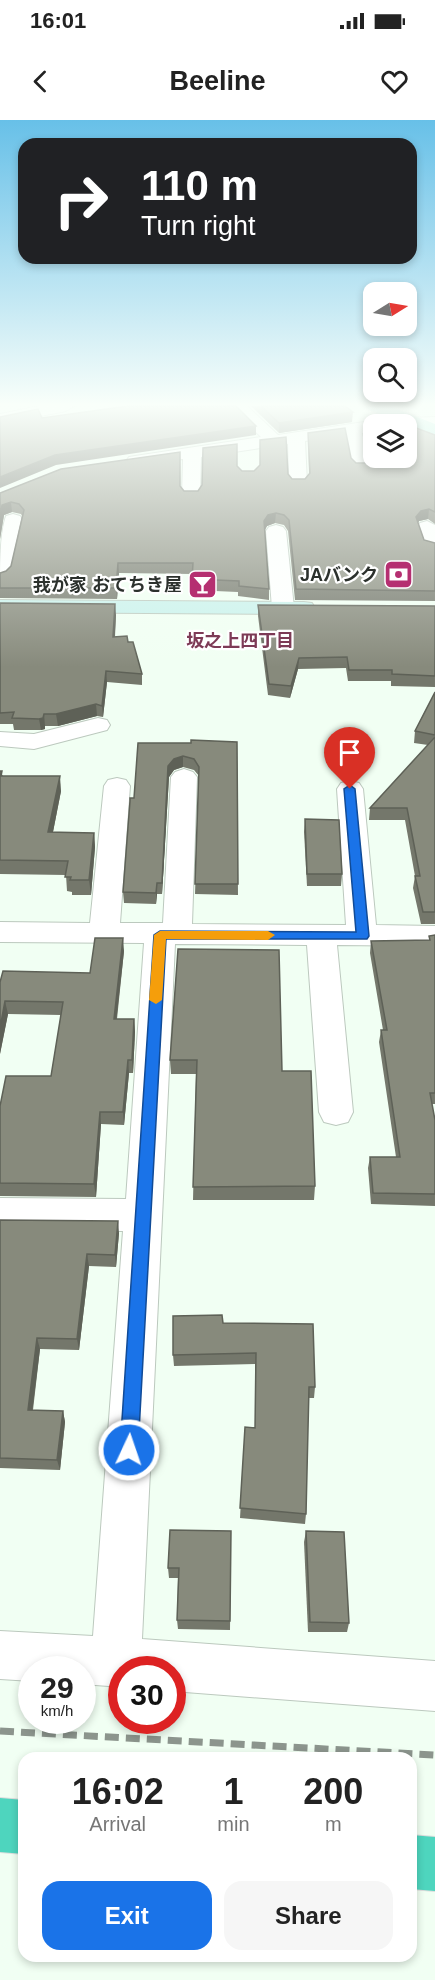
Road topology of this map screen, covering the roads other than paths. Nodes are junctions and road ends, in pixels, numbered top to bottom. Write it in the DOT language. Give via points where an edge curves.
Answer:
graph roads {
  1 [pos="13,520"];
  2 [pos="426,527"];
  3 [pos="276,531"];
  4 [pos="435,547"];
  5 [pos="0,576"];
  6 [pos="0,606"];
  7 [pos="283,608"];
  8 [pos="330,608"];
  9 [pos="98,725"];
  10 [pos="0,739"];
  11 [pos="184,777"];
  12 [pos="117,786"];
  13 [pos="350,789"];
  14 [pos="0,932"];
  15 [pos="104,934"];
  16 [pos="169,935"];
  17 [pos="321,936"];
  18 [pos="362,936"];
  19 [pos="435,936"];
  20 [pos="336,1112"];
  21 [pos="0,1214"];
  22 [pos="142,1215"];
  23 [pos="0,1655"];
  24 [pos="116,1656"];
  25 [pos="108,1662"];
  26 [pos="186,1667"];
  27 [pos="435,1686"];
  28 [pos="0,1825"];
  29 [pos="18,1826"];
  30 [pos="417,1862"];
  31 [pos="435,1864"];
  1 -- 5 [label="street"];
  2 -- 4 [label="street"];
  3 -- 7 [label="street"];
  6 -- 7 [label="street"];
  7 -- 8 [label="street"];
  9 -- 10 [label="street" via="34,742"];
  11 -- 16 [label="street"];
  12 -- 15 [label="street"];
  13 -- 18 [label="street"];
  14 -- 15 [label="street"];
  15 -- 16 [label="street"];
  16 -- 17 [label="street"];
  16 -- 22 [label="street"];
  17 -- 18 [label="street"];
  17 -- 20 [label="street"];
  18 -- 19 [label="street"];
  21 -- 22 [label="street"];
  22 -- 24 [label="street"];
  23 -- 25 [label="street"];
  26 -- 27 [label="street"];
  28 -- 29 [label="highway"];
  30 -- 31 [label="highway"];
}
